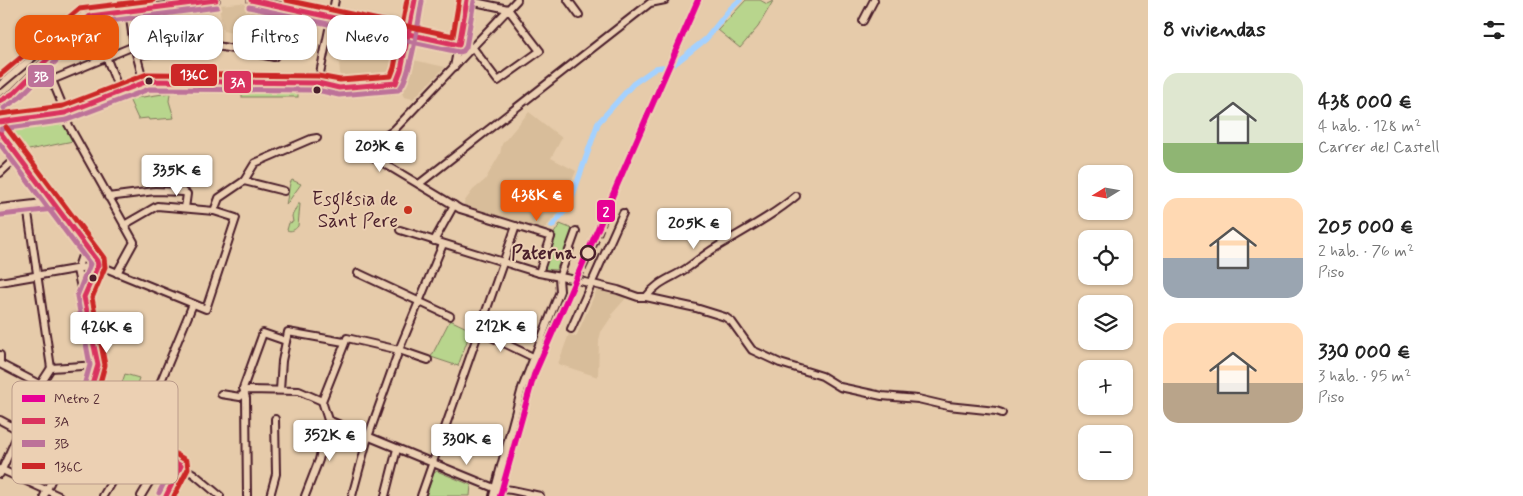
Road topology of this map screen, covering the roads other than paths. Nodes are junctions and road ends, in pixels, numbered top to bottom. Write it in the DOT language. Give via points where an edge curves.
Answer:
graph roads {
  1 [pos="216,0"];
  2 [pos="251,0"];
  3 [pos="335,0"];
  4 [pos="415,0"];
  5 [pos="466,0"];
  6 [pos="517,0"];
  7 [pos="568,0"];
  8 [pos="665,0"];
  9 [pos="874,0"];
  10 [pos="508,9"];
  11 [pos="129,12"];
  12 [pos="100,15"];
  13 [pos="129,15"];
  14 [pos="332,15"];
  15 [pos="579,15"];
  16 [pos="327,16"];
  17 [pos="863,21"];
  18 [pos="408,34"];
  19 [pos="327,41"];
  20 [pos="459,45"];
  21 [pos="473,48"];
  22 [pos="30,60"];
  23 [pos="48,60"];
  24 [pos="102,60"];
  25 [pos="108,60"];
  26 [pos="139,60"];
  27 [pos="45,63"];
  28 [pos="454,67"];
  29 [pos="52,80"];
  30 [pos="144,83"];
  31 [pos="318,83"];
  32 [pos="0,85"];
  33 [pos="120,92"];
  34 [pos="0,101"];
  35 [pos="65,114"];
  36 [pos="0,120"];
  37 [pos="0,132"];
  38 [pos="317,138"];
  39 [pos="18,156"];
  40 [pos="0,173"];
  41 [pos="244,181"];
  42 [pos="419,184"];
  43 [pos="284,191"];
  44 [pos="796,196"];
  45 [pos="108,197"];
  46 [pos="52,202"];
  47 [pos="454,205"];
  48 [pos="27,206"];
  49 [pos="0,208"];
  50 [pos="185,208"];
  51 [pos="214,211"];
  52 [pos="624,213"];
  53 [pos="124,225"];
  54 [pos="516,226"];
  55 [pos="400,230"];
  56 [pos="576,231"];
  57 [pos="434,242"];
  58 [pos="443,244"];
  59 [pos="86,247"];
  60 [pos="504,262"];
  61 [pos="98,265"];
  62 [pos="77,270"];
  63 [pos="117,273"];
  64 [pos="358,273"];
  65 [pos="539,274"];
  66 [pos="37,276"];
  67 [pos="559,278"];
  68 [pos="0,282"];
  69 [pos="592,284"];
  70 [pos="84,297"];
  71 [pos="646,297"];
  72 [pos="420,301"];
  73 [pos="192,304"];
  74 [pos="450,316"];
  75 [pos="571,329"];
  76 [pos="479,331"];
  77 [pos="345,340"];
  78 [pos="286,341"];
  79 [pos="399,350"];
  80 [pos="0,355"];
  81 [pos="533,357"];
  82 [pos="428,360"];
  83 [pos="0,362"];
  84 [pos="98,365"];
  85 [pos="51,368"];
  86 [pos="33,381"];
  87 [pos="43,381"];
  88 [pos="93,381"];
  89 [pos="161,381"];
  90 [pos="280,390"];
  91 [pos="244,392"];
  92 [pos="221,394"];
  93 [pos="322,401"];
  94 [pos="1002,413"];
  95 [pos="0,420"];
  96 [pos="275,420"];
  97 [pos="328,420"];
  98 [pos="12,426"];
  99 [pos="368,437"];
  100 [pos="12,446"];
  101 [pos="397,449"];
  102 [pos="178,464"];
  103 [pos="432,464"];
  104 [pos="181,466"];
  105 [pos="1,471"];
  106 [pos="178,472"];
  107 [pos="27,484"];
  108 [pos="110,484"];
  109 [pos="148,484"];
  110 [pos="172,484"];
  111 [pos="494,488"];
  112 [pos="45,493"];
  113 [pos="511,493"];
  114 [pos="216,494"];
  115 [pos="58,496"];
  116 [pos="103,496"];
  117 [pos="141,496"];
  118 [pos="166,496"];
  119 [pos="248,496"];
  120 [pos="270,496"];
  121 [pos="305,496"];
  122 [pos="352,496"];
  123 [pos="385,496"];
  124 [pos="421,496"];
  125 [pos="493,496"];
  126 [pos="540,496"];
  1 -- 11 [label="street"];
  2 -- 16 [label="street"];
  3 -- 14 [label="street"];
  4 -- 18 [label="street"];
  5 -- 10 [label="street"];
  5 -- 20 [label="street"];
  6 -- 10 [label="street"];
  7 -- 15 [label="street"];
  8 -- 42 [label="street" via="650,3"];
  9 -- 17 [label="street"];
  10 -- 21 [label="street"];
  10 -- 21 [label="street" via="540,51 498,81"];
  11 -- 12 [label="street"];
  11 -- 13 [label="street"];
  18 -- 20 [label="street"];
  18 -- 31 [label="street" via="396,83 339,88"];
  19 -- 31 [label="street"];
  20 -- 21 [label="street"];
  20 -- 28 [label="street"];
  21 -- 28 [label="street"];
  22 -- 32 [label="street"];
  23 -- 27 [label="street"];
  24 -- 29 [label="street"];
  25 -- 33 [label="street"];
  26 -- 30 [label="street"];
  27 -- 29 [label="street"];
  27 -- 34 [label="street" via="14,93"];
  28 -- 42 [label="street" via="394,130 362,144 365,152"];
  29 -- 35 [label="street"];
  30 -- 31 [label="street"];
  30 -- 33 [label="street"];
  33 -- 35 [label="street"];
  35 -- 36 [label="street"];
  35 -- 45 [label="street"];
  37 -- 39 [label="street"];
  38 -- 41 [label="street" via="255,163"];
  39 -- 40 [label="street"];
  39 -- 46 [label="street"];
  41 -- 43 [label="street"];
  41 -- 51 [label="street" via="219,198"];
  42 -- 47 [label="street"];
  44 -- 71 [label="street" via="755,226 659,283"];
  45 -- 50 [label="street" via="155,191 184,192 187,194"];
  45 -- 53 [label="street"];
  46 -- 48 [label="street"];
  46 -- 59 [label="street"];
  47 -- 54 [label="street"];
  47 -- 57 [label="street"];
  48 -- 49 [label="street"];
  48 -- 66 [label="street"];
  50 -- 51 [label="street"];
  50 -- 53 [label="street" via="157,206"];
  51 -- 73 [label="street" via="236,218 206,309"];
  52 -- 69 [label="street"];
  53 -- 63 [label="street" via="134,242"];
  54 -- 60 [label="street"];
  54 -- 65 [label="street" via="551,237"];
  55 -- 57 [label="street"];
  56 -- 67 [label="street"];
  57 -- 58 [label="street"];
  58 -- 60 [label="street"];
  58 -- 72 [label="street"];
  59 -- 61 [label="street"];
  59 -- 62 [label="street"];
  60 -- 65 [label="street"];
  60 -- 76 [label="street"];
  61 -- 62 [label="street"];
  61 -- 63 [label="street"];
  61 -- 70 [label="street"];
  62 -- 66 [label="street"];
  62 -- 70 [label="street"];
  63 -- 73 [label="street"];
  64 -- 72 [label="street"];
  65 -- 67 [label="street"];
  66 -- 68 [label="street"];
  66 -- 85 [label="street"];
  67 -- 69 [label="street"];
  67 -- 81 [label="street" via="560,291"];
  69 -- 71 [label="street"];
  69 -- 75 [label="street"];
  70 -- 84 [label="street"];
  71 -- 94 [label="street" via="725,317 752,350 822,376 840,387"];
  72 -- 74 [label="street"];
  72 -- 79 [label="street"];
  73 -- 89 [label="street"];
  76 -- 81 [label="street"];
  76 -- 103 [label="street"];
  77 -- 78 [label="street" via="288,332"];
  77 -- 79 [label="street"];
  77 -- 93 [label="street"];
  78 -- 90 [label="street"];
  78 -- 91 [label="street" via="263,333"];
  79 -- 82 [label="street"];
  79 -- 99 [label="street"];
  80 -- 83 [label="street"];
  81 -- 111 [label="street"];
  83 -- 86 [label="street"];
  84 -- 85 [label="street"];
  84 -- 88 [label="street"];
  85 -- 87 [label="street"];
  90 -- 91 [label="street"];
  90 -- 93 [label="street" via="299,391"];
  91 -- 92 [label="street" via="240,396"];
  91 -- 119 [label="street"];
  93 -- 97 [label="street"];
  95 -- 98 [label="street"];
  96 -- 120 [label="street" via="276,474"];
  97 -- 99 [label="street"];
  97 -- 121 [label="street" via="319,460"];
  99 -- 101 [label="street"];
  99 -- 122 [label="street"];
  100 -- 105 [label="street"];
  101 -- 103 [label="street"];
  101 -- 123 [label="street"];
  102 -- 104 [label="street"];
  103 -- 111 [label="street"];
  103 -- 124 [label="street"];
  104 -- 106 [label="street"];
  104 -- 114 [label="street"];
  107 -- 112 [label="street"];
  108 -- 116 [label="street"];
  109 -- 117 [label="street"];
  110 -- 118 [label="street"];
  111 -- 113 [label="street"];
  111 -- 125 [label="street"];
  112 -- 115 [label="street"];
  113 -- 126 [label="street"];
}
